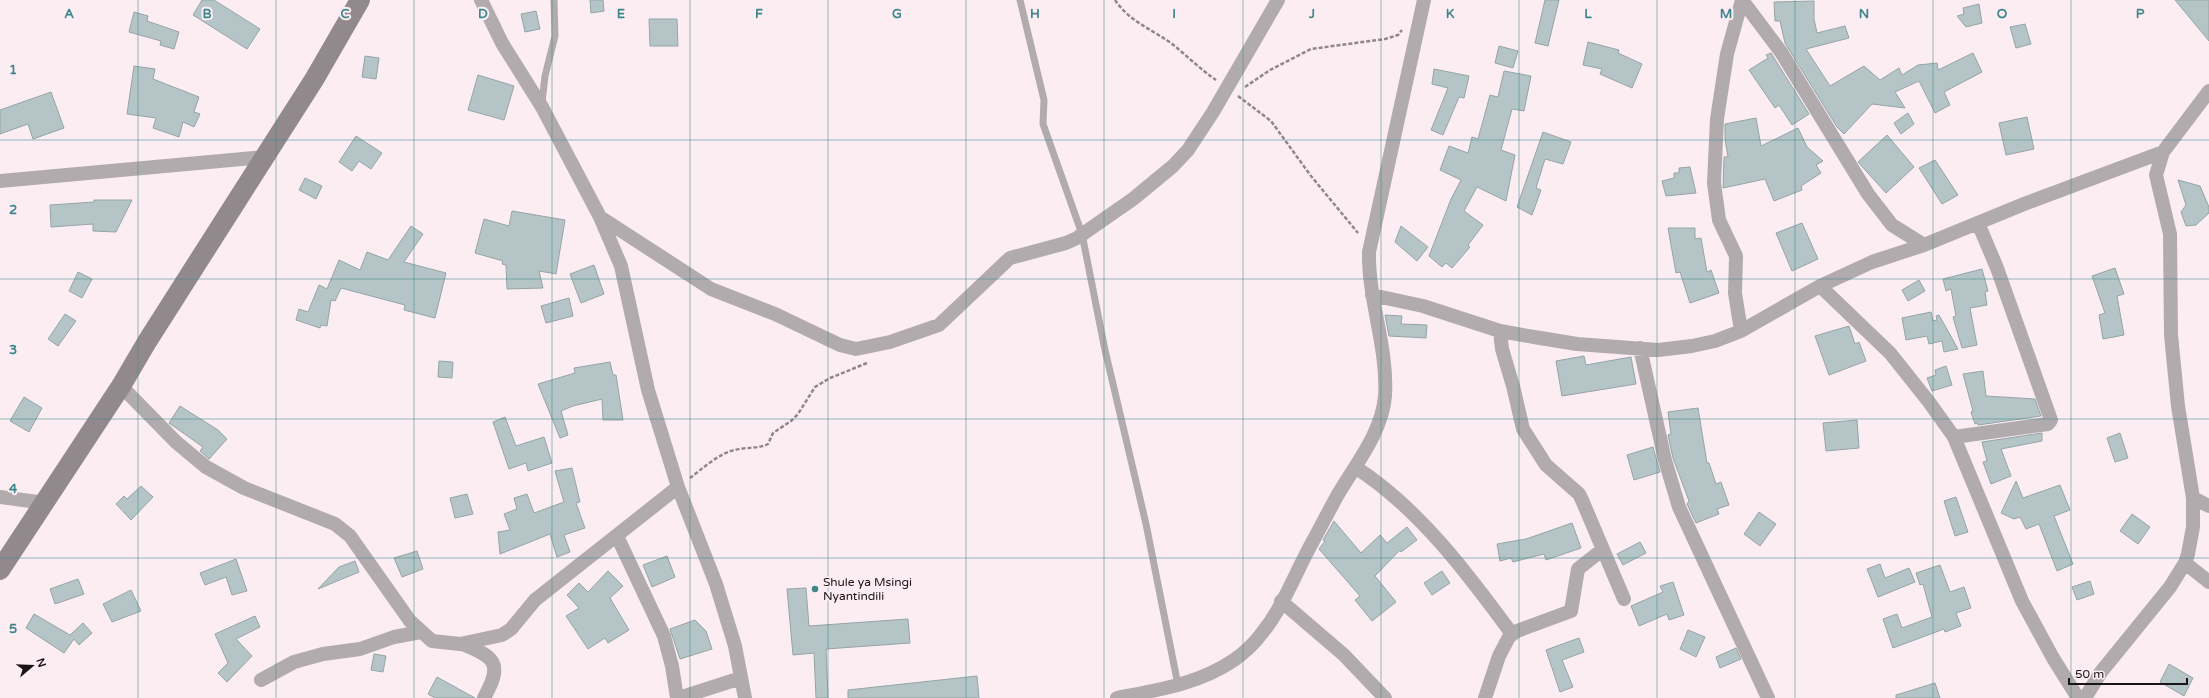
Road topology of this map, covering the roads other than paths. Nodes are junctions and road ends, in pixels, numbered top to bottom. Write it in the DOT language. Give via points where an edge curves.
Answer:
graph roads {
  1 [pos="360,0"];
  2 [pos="481,0"];
  3 [pos="554,0"];
  4 [pos="1020,0"];
  5 [pos="1278,0"];
  6 [pos="1742,0"];
  7 [pos="1422,3"];
  8 [pos="2209,91"];
  9 [pos="542,107"];
  10 [pos="2163,152"];
  11 [pos="265,157"];
  12 [pos="0,181"];
  13 [pos="600,217"];
  14 [pos="1978,222"];
  15 [pos="1082,234"];
  16 [pos="1924,245"];
  17 [pos="1820,286"];
  18 [pos="1372,295"];
  19 [pos="1740,330"];
  20 [pos="1500,331"];
  21 [pos="1640,348"];
  22 [pos="121,386"];
  23 [pos="1954,437"];
  24 [pos="1355,467"];
  25 [pos="678,487"];
  26 [pos="0,497"];
  27 [pos="2193,498"];
  28 [pos="45,503"];
  29 [pos="2209,506"];
  30 [pos="617,536"];
  31 [pos="1602,550"];
  32 [pos="2185,563"];
  33 [pos="0,570"];
  34 [pos="2209,582"];
  35 [pos="1624,599"];
  36 [pos="1281,602"];
  37 [pos="421,632"];
  38 [pos="1512,634"];
  39 [pos="460,644"];
  40 [pos="741,678"];
  41 [pos="261,680"];
  42 [pos="1178,692"];
  43 [pos="484,698"];
  44 [pos="678,698"];
  45 [pos="745,698"];
  46 [pos="1117,698"];
  47 [pos="1385,698"];
  48 [pos="1485,698"];
  49 [pos="1768,698"];
  50 [pos="2078,698"];
  51 [pos="2085,698"];
  1 -- 11 [label="main road"];
  2 -- 9 [label="street" via="509,56"];
  3 -- 9 [label="lane" via="555,36 544,82"];
  4 -- 15 [label="lane" via="1044,100 1043,124"];
  5 -- 15 [label="street" via="1188,150 1133,199"];
  6 -- 16 [label="street" via="1781,52 1868,194 1892,225"];
  6 -- 19 [label="street" via="1727,54 1717,119 1714,183 1719,220 1736,256 1735,293"];
  7 -- 18 [label="street" via="1369,252 1368,274"];
  8 -- 10 [label="street"];
  9 -- 13 [label="street"];
  10 -- 14 [label="street"];
  10 -- 27 [label="street" via="2156,174 2170,234 2171,335 2178,406"];
  11 -- 12 [label="street"];
  11 -- 22 [label="main road"];
  13 -- 15 [label="street" via="711,288 775,314 847,348 856,349 871,347 939,325 1010,258 1066,243"];
  13 -- 25 [label="street" via="621,266 648,390"];
  14 -- 16 [label="street"];
  14 -- 23 [label="street" via="2051,420 2048,424"];
  15 -- 42 [label="lane" via="1105,350 1146,524"];
  16 -- 17 [label="street" via="1872,262"];
  17 -- 19 [label="street"];
  17 -- 23 [label="street" via="1890,353"];
  18 -- 20 [label="street" via="1423,306"];
  18 -- 24 [label="street" via="1380,334 1385,395 1371,441"];
  19 -- 21 [label="street" via="1692,346 1658,350"];
  20 -- 21 [label="street" via="1577,344"];
  20 -- 31 [label="street" via="1523,429 1546,465 1578,494 1587,509"];
  21 -- 49 [label="street" via="1665,460 1679,507"];
  22 -- 28 [label="main road"];
  22 -- 37 [label="street" via="176,442 206,467 244,488 335,524 350,536 398,605"];
  23 -- 50 [label="street" via="2022,601"];
  24 -- 36 [label="street"];
  24 -- 38 [label="street" via="1379,482 1427,530 1475,583"];
  25 -- 30 [label="street"];
  25 -- 40 [label="street" via="716,584 735,646"];
  26 -- 28 [label="street"];
  27 -- 29 [label="street"];
  27 -- 32 [label="street" via="2192,526"];
  28 -- 33 [label="main road"];
  30 -- 39 [label="street" via="535,600 511,629 502,635"];
  30 -- 44 [label="street" via="664,636"];
  31 -- 35 [label="street"];
  31 -- 38 [label="street" via="1578,569 1571,611"];
  32 -- 34 [label="street"];
  32 -- 51 [label="street" via="2170,587 2101,672"];
  36 -- 42 [label="street" via="1263,633 1248,649 1234,660"];
  36 -- 47 [label="street" via="1344,655"];
  37 -- 39 [label="street" via="432,641"];
  37 -- 41 [label="street" via="394,637 360,649 323,654 294,662"];
  38 -- 48 [label="street" via="1499,656"];
  39 -- 43 [label="street" via="483,652 492,660 495,668 494,680"];
  40 -- 44 [label="street"];
  40 -- 45 [label="street"];
  42 -- 46 [label="street"];
}
